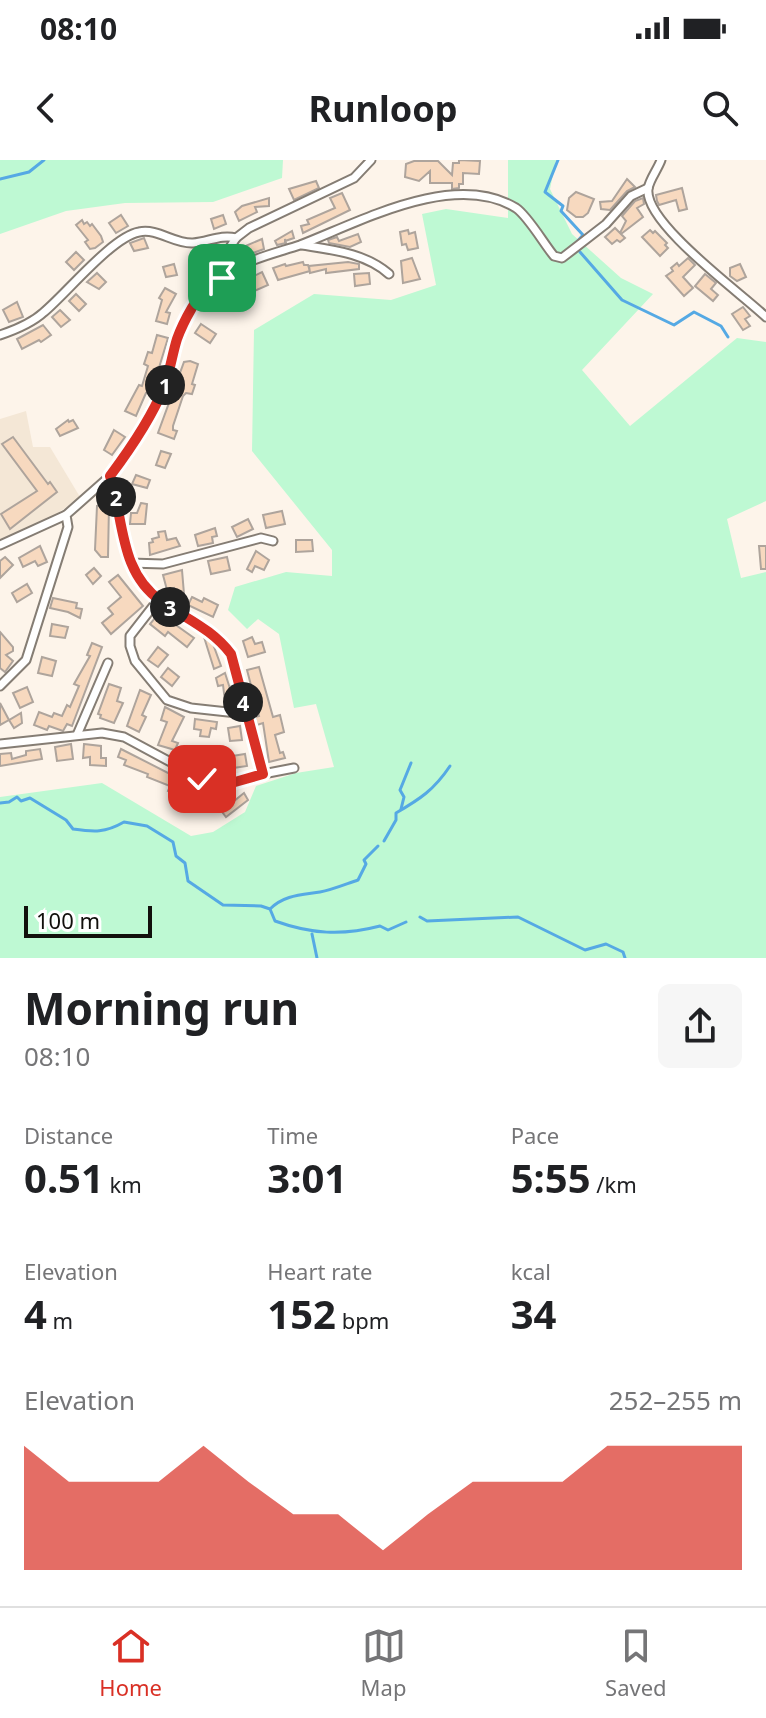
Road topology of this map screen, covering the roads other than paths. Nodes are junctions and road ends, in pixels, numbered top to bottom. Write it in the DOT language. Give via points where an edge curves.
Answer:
graph roads {
  1 [pos="371,160"];
  2 [pos="661,160"];
  3 [pos="648,188"];
  4 [pos="236,238"];
  5 [pos="300,245"];
  6 [pos="389,274"];
  7 [pos="210,280"];
  8 [pos="766,317"];
  9 [pos="0,335"];
  10 [pos="110,476"];
  11 [pos="66,515"];
  12 [pos="273,541"];
  13 [pos="0,545"];
  14 [pos="130,563"];
  15 [pos="158,600"];
  16 [pos="108,663"];
  17 [pos="0,686"];
  18 [pos="246,714"];
  19 [pos="77,735"];
  20 [pos="0,744"];
  21 [pos="294,768"];
  22 [pos="263,774"];
  1 -- 4 [label="street" via="354,178"];
  2 -- 3 [label="street"];
  3 -- 5 [label="street" via="631,196 606,224 562,258 554,256 519,210 475,195 415,202"];
  3 -- 8 [label="street" via="650,204 677,237"];
  4 -- 7 [label="street"];
  4 -- 9 [label="street" via="192,243 151,231 131,234 42,315"];
  5 -- 6 [label="street" via="365,258"];
  5 -- 7 [label="street"];
  7 -- 10 [label="street" via="189,311 154,409"];
  10 -- 11 [label="street"];
  10 -- 14 [label="street"];
  11 -- 13 [label="street"];
  11 -- 17 [label="street" via="68,527 26,660"];
  12 -- 14 [label="street" via="261,538 163,564"];
  14 -- 15 [label="street"];
  15 -- 18 [label="street" via="203,626 225,646"];
  15 -- 18 [label="street" via="130,636 135,661 148,678 167,700"];
  16 -- 19 [label="street"];
  18 -- 22 [label="street"];
  19 -- 20 [label="street"];
  19 -- 22 [label="street" via="124,737 202,779 235,782"];
  21 -- 22 [label="street"];
}
